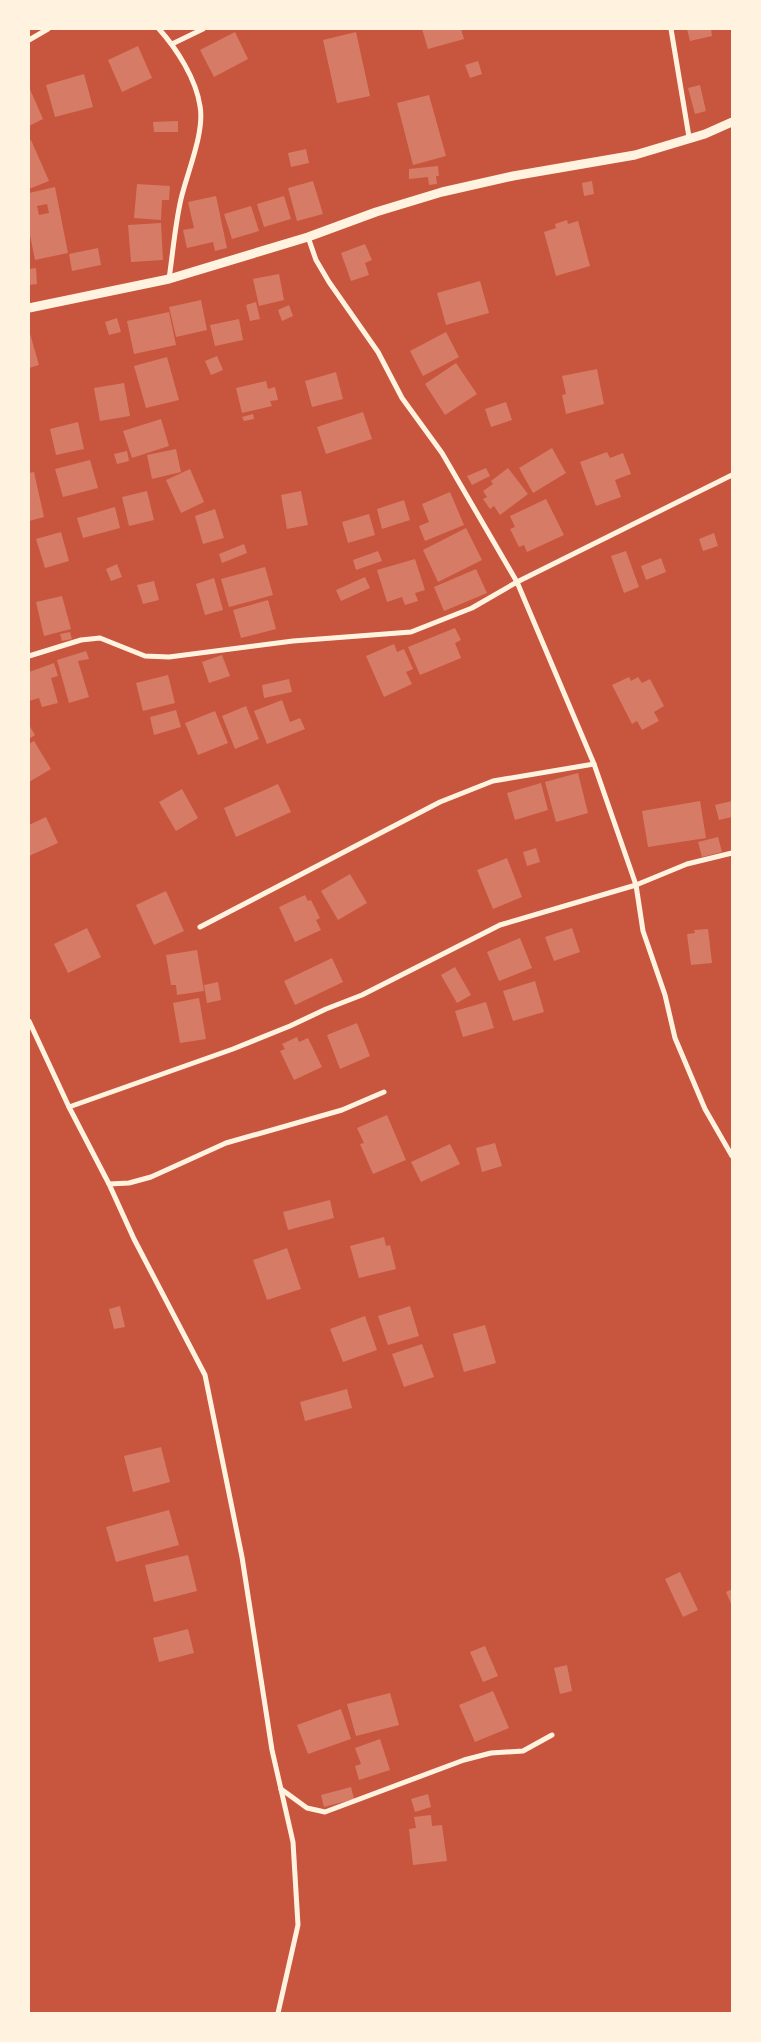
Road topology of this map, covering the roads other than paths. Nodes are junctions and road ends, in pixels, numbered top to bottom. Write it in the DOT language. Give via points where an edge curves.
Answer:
graph roads {
  1 [pos="48,29"];
  2 [pos="159,29"];
  3 [pos="203,29"];
  4 [pos="672,29"];
  5 [pos="29,40"];
  6 [pos="172,44"];
  7 [pos="732,122"];
  8 [pos="689,137"];
  9 [pos="308,237"];
  10 [pos="169,279"];
  11 [pos="29,308"];
  12 [pos="732,475"];
  13 [pos="517,582"];
  14 [pos="29,656"];
  15 [pos="594,764"];
  16 [pos="732,853"];
  17 [pos="636,885"];
  18 [pos="200,927"];
  19 [pos="29,1022"];
  20 [pos="384,1092"];
  21 [pos="69,1107"];
  22 [pos="732,1156"];
  23 [pos="109,1184"];
  24 [pos="552,1735"];
  25 [pos="281,1788"];
  26 [pos="278,2013"];
  1 -- 5 [label="street"];
  2 -- 6 [label="street"];
  3 -- 6 [label="street"];
  4 -- 8 [label="street"];
  6 -- 10 [label="street" via="194,87 201,123 180,202"];
  7 -- 8 [label="street" via="706,134"];
  8 -- 9 [label="street" via="635,155 442,192"];
  9 -- 10 [label="street"];
  9 -- 13 [label="street" via="329,282 378,352 402,398 446,460"];
  10 -- 11 [label="street"];
  12 -- 13 [label="street"];
  13 -- 14 [label="street" via="472,608 411,632 293,641 169,657 145,656 100,638 81,640"];
  13 -- 15 [label="street"];
  15 -- 17 [label="street"];
  15 -- 18 [label="street" via="493,781 440,802"];
  16 -- 17 [label="street" via="687,864"];
  17 -- 21 [label="street" via="500,925 362,995 290,1026"];
  17 -- 22 [label="street" via="643,931 665,995 675,1038 705,1109"];
  19 -- 21 [label="street"];
  20 -- 23 [label="street" via="342,1110 226,1143 151,1177"];
  21 -- 23 [label="street"];
  23 -- 25 [label="street" via="205,1375 242,1557"];
  24 -- 25 [label="street" via="523,1751 491,1753 464,1760 325,1812 307,1808"];
  25 -- 26 [label="street" via="293,1842 298,1925"];
}
